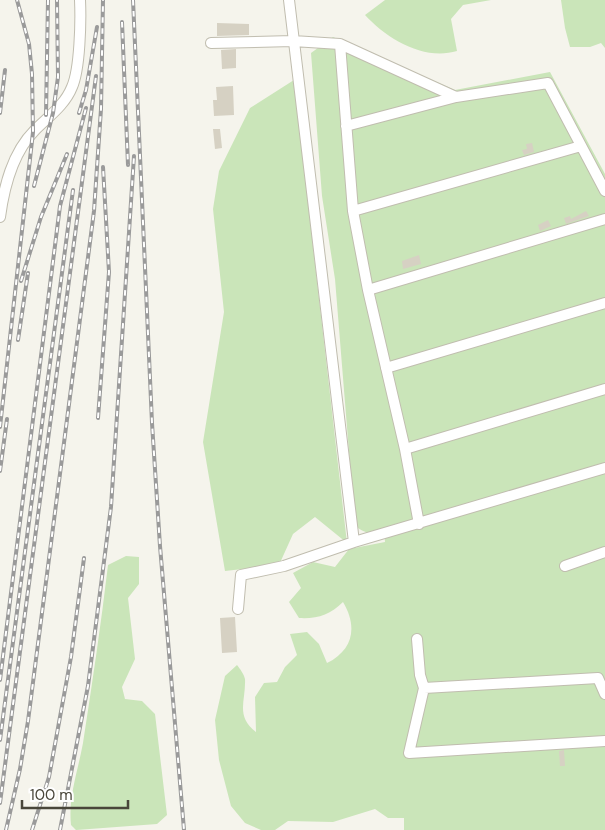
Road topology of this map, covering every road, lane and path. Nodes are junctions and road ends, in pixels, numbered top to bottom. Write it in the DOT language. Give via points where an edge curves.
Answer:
graph roads {
  1 [pos="80,0"];
  2 [pos="289,0"];
  3 [pos="293,41"];
  4 [pos="211,43"];
  5 [pos="340,44"];
  6 [pos="456,98"];
  7 [pos="346,126"];
  8 [pos="581,146"];
  9 [pos="605,191"];
  10 [pos="353,211"];
  11 [pos="0,218"];
  12 [pos="605,219"];
  13 [pos="368,290"];
  14 [pos="605,303"];
  15 [pos="386,368"];
  16 [pos="605,389"];
  17 [pos="406,449"];
  18 [pos="605,468"];
  19 [pos="420,524"];
  20 [pos="354,542"];
  21 [pos="605,552"];
  22 [pos="565,566"];
  23 [pos="238,609"];
  24 [pos="417,639"];
  25 [pos="424,688"];
  26 [pos="605,694"];
  27 [pos="605,741"];
  1 -- 11 [label="street" via="81,29 73,87 21,148 8,175"];
  2 -- 3 [label="street"];
  3 -- 4 [label="street"];
  3 -- 5 [label="street"];
  3 -- 20 [label="street"];
  5 -- 6 [label="street"];
  5 -- 7 [label="street"];
  6 -- 7 [label="street"];
  6 -- 8 [label="street" via="548,83"];
  7 -- 10 [label="street"];
  8 -- 9 [label="street"];
  8 -- 10 [label="street"];
  10 -- 13 [label="street"];
  12 -- 13 [label="street"];
  13 -- 15 [label="street"];
  14 -- 15 [label="street"];
  15 -- 17 [label="street"];
  16 -- 17 [label="street"];
  17 -- 19 [label="street"];
  18 -- 19 [label="street"];
  19 -- 20 [label="street"];
  20 -- 23 [label="street" via="284,566 240,575"];
  21 -- 22 [label="street"];
  24 -- 25 [label="street"];
  25 -- 26 [label="street" via="598,678"];
  25 -- 27 [label="street" via="409,752"];
}
